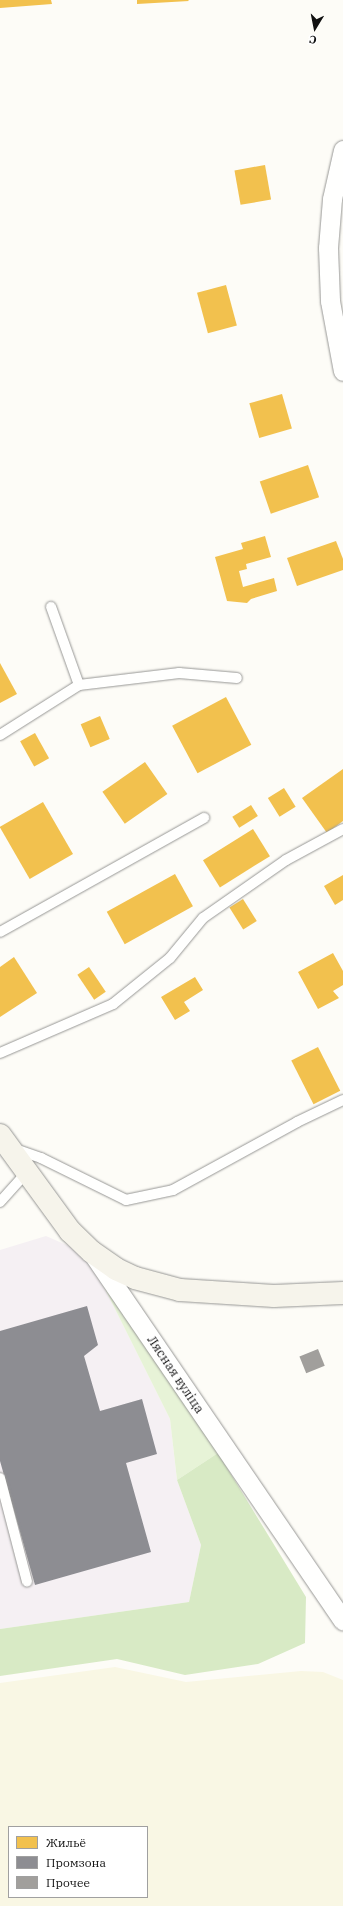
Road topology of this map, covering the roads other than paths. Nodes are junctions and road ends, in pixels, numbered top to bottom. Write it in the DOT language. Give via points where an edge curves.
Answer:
graph roads {
  1 [pos="343,150"];
  2 [pos="343,371"];
  3 [pos="51,607"];
  4 [pos="238,678"];
  5 [pos="79,685"];
  6 [pos="0,735"];
  7 [pos="204,818"];
  8 [pos="343,829"];
  9 [pos="0,932"];
  10 [pos="0,1053"];
  11 [pos="343,1100"];
  12 [pos="4,1140"];
  13 [pos="27,1172"];
  14 [pos="0,1202"];
  15 [pos="92,1252"];
  16 [pos="343,1293"];
  17 [pos="0,1478"];
  18 [pos="27,1582"];
  19 [pos="343,1621"];
  1 -- 2 [label="street" via="332,199 328,248 330,301"];
  3 -- 5 [label="lane"];
  4 -- 5 [label="lane" via="179,673"];
  5 -- 6 [label="lane"];
  7 -- 9 [label="lane"];
  8 -- 10 [label="lane" via="286,860 203,918 170,958 113,1004"];
  11 -- 12 [label="lane" via="297,1122 173,1190 126,1200"];
  12 -- 13 [label="main road, Лясная вуліца"];
  13 -- 14 [label="lane"];
  13 -- 15 [label="main road, Лясная вуліца" via="70,1231"];
  15 -- 16 [label="main road" via="135,1278 180,1290 274,1296"];
  15 -- 19 [label="street, Лясная вуліца"];
  17 -- 18 [label="lane"];
}
